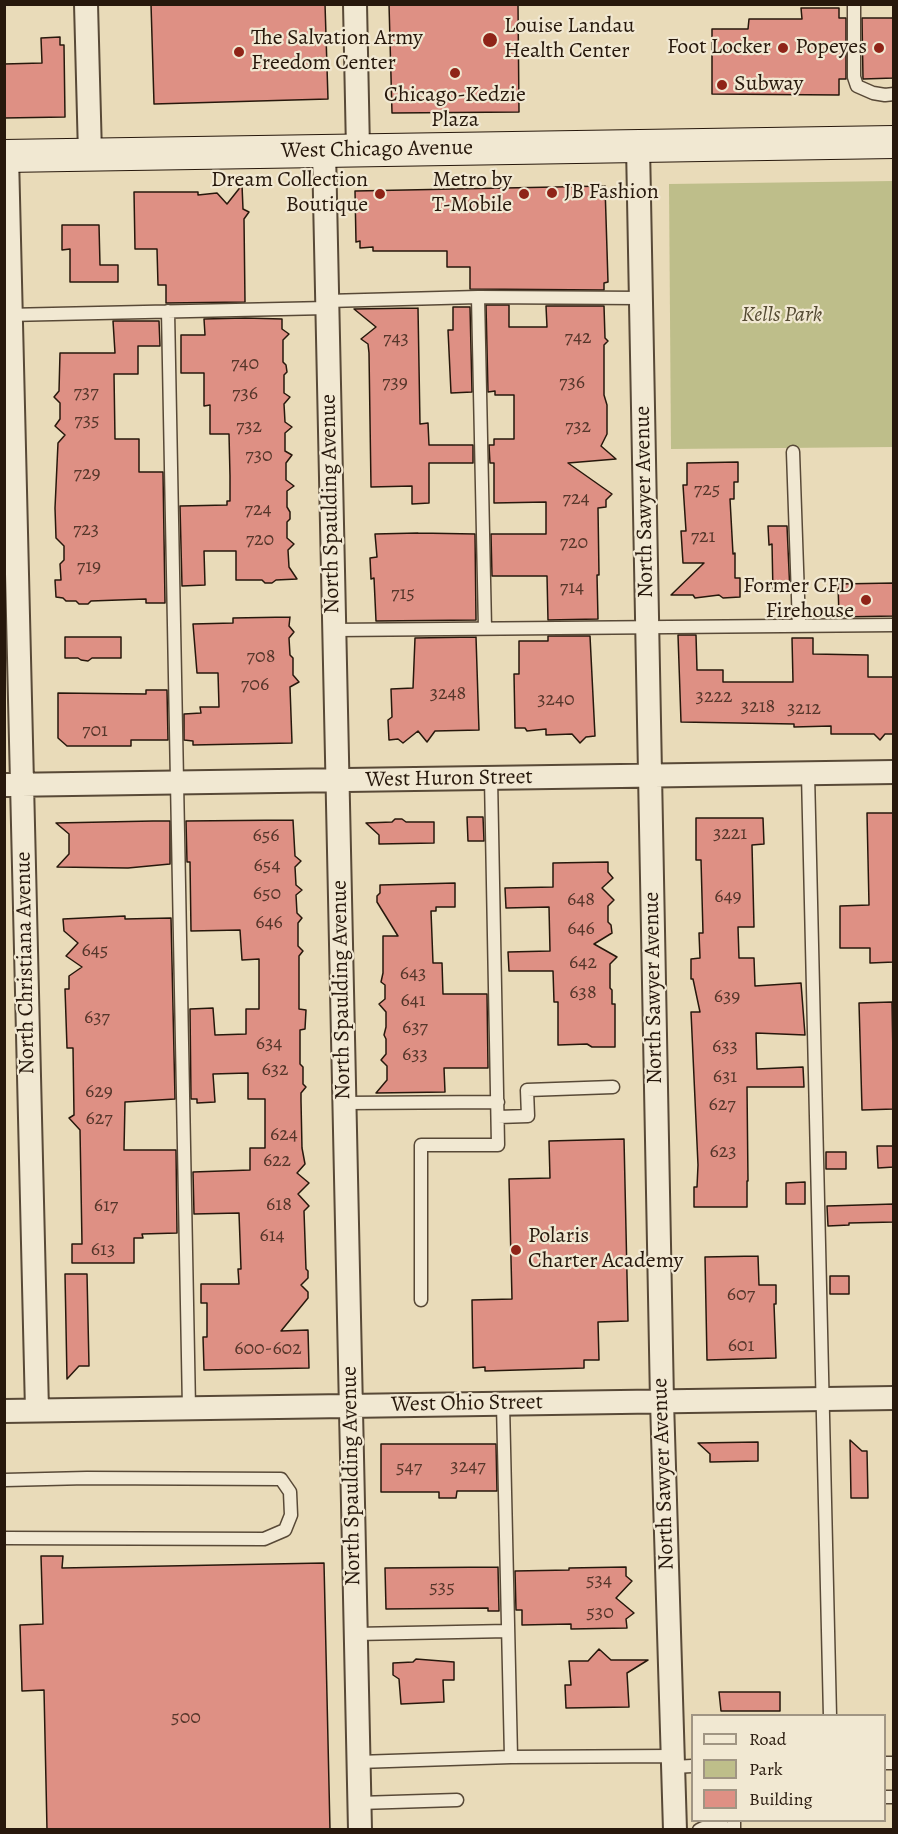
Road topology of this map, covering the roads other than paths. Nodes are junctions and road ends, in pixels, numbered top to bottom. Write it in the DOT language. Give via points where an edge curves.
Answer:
graph roads {
  1 [pos="86,4"];
  2 [pos="355,4"];
  3 [pos="854,4"];
  4 [pos="894,93"];
  5 [pos="894,142"];
  6 [pos="638,146"];
  7 [pos="358,150"];
  8 [pos="324,151"];
  9 [pos="90,154"];
  10 [pos="6,156"];
  11 [pos="478,297"];
  12 [pos="641,298"];
  13 [pos="327,304"];
  14 [pos="168,311"];
  15 [pos="8,315"];
  16 [pos="793,452"];
  17 [pos="894,625"];
  18 [pos="799,626"];
  19 [pos="647,627"];
  20 [pos="485,628"];
  21 [pos="334,630"];
  22 [pos="894,772"];
  23 [pos="808,774"];
  24 [pos="650,776"];
  25 [pos="491,778"];
  26 [pos="337,780"];
  27 [pos="177,783"];
  28 [pos="13,785"];
  29 [pos="613,1087"];
  30 [pos="498,1102"];
  31 [pos="344,1103"];
  32 [pos="498,1117"];
  33 [pos="422,1300"];
  34 [pos="894,1398"];
  35 [pos="823,1399"];
  36 [pos="662,1401"];
  37 [pos="503,1404"];
  38 [pos="351,1406"];
  39 [pos="189,1408"];
  40 [pos="37,1410"];
  41 [pos="4,1411"];
  42 [pos="5,1480"];
  43 [pos="6,1538"];
  44 [pos="508,1631"];
  45 [pos="355,1634"];
  46 [pos="830,1714"];
  47 [pos="511,1757"];
  48 [pos="358,1762"];
  49 [pos="679,1763"];
  50 [pos="457,1800"];
  51 [pos="359,1803"];
  52 [pos="360,1830"];
  53 [pos="675,1830"];
  54 [pos="699,1830"];
  55 [pos="728,1830"];
  1 -- 9 [label="street"];
  2 -- 7 [label="street"];
  3 -- 4 [label="lane" via="857,87 885,95"];
  5 -- 6 [label="main road, West Chicago Avenue"];
  6 -- 7 [label="main road, West Chicago Avenue"];
  6 -- 12 [label="street, North Sawyer Avenue"];
  7 -- 8 [label="main road, West Chicago Avenue"];
  8 -- 9 [label="main road, West Chicago Avenue"];
  8 -- 13 [label="street, North Spaulding Avenue"];
  9 -- 10 [label="main road, West Chicago Avenue"];
  10 -- 15 [label="street, North Christiana Avenue"];
  11 -- 12 [label="lane"];
  11 -- 13 [label="lane"];
  11 -- 20 [label="lane"];
  12 -- 19 [label="street, North Sawyer Avenue"];
  13 -- 14 [label="lane"];
  13 -- 21 [label="street, North Spaulding Avenue"];
  14 -- 15 [label="lane"];
  14 -- 27 [label="lane"];
  15 -- 28 [label="street, North Christiana Avenue"];
  16 -- 18 [label="lane"];
  17 -- 18 [label="lane"];
  18 -- 19 [label="lane"];
  19 -- 20 [label="lane"];
  19 -- 24 [label="street, North Sawyer Avenue"];
  20 -- 21 [label="lane"];
  21 -- 26 [label="street, North Spaulding Avenue"];
  22 -- 23 [label="street, West Huron Street"];
  23 -- 24 [label="street, West Huron Street"];
  23 -- 35 [label="lane"];
  24 -- 25 [label="street, West Huron Street"];
  24 -- 36 [label="street, North Sawyer Avenue"];
  25 -- 26 [label="street, West Huron Street"];
  25 -- 30 [label="lane"];
  26 -- 27 [label="street, West Huron Street"];
  26 -- 31 [label="street, North Spaulding Avenue"];
  27 -- 28 [label="street, West Huron Street"];
  27 -- 39 [label="lane"];
  28 -- 40 [label="street, North Christiana Avenue"];
  29 -- 32 [label="lane" via="526,1090 528,1116"];
  30 -- 31 [label="lane"];
  30 -- 32 [label="lane"];
  31 -- 38 [label="street, North Spaulding Avenue"];
  32 -- 33 [label="lane" via="498,1145 421,1145"];
  34 -- 35 [label="street, West Ohio Street"];
  35 -- 36 [label="street, West Ohio Street"];
  35 -- 46 [label="lane"];
  36 -- 37 [label="street, West Ohio Street"];
  36 -- 49 [label="street, North Sawyer Avenue"];
  37 -- 38 [label="street, West Ohio Street"];
  37 -- 44 [label="lane"];
  38 -- 39 [label="street, West Ohio Street"];
  38 -- 45 [label="street, North Spaulding Avenue"];
  39 -- 40 [label="street, West Ohio Street"];
  40 -- 41 [label="street, West Ohio Street"];
  42 -- 43 [label="lane" via="281,1479 290,1492 291,1515 285,1530 264,1539"];
  44 -- 45 [label="lane"];
  44 -- 47 [label="lane"];
  45 -- 48 [label="street, North Spaulding Avenue"];
  47 -- 48 [label="lane"];
  47 -- 49 [label="lane"];
  48 -- 51 [label="street, North Spaulding Avenue"];
  49 -- 53 [label="street, North Sawyer Avenue"];
  50 -- 51 [label="lane"];
  51 -- 52 [label="street, North Spaulding Avenue"];
  54 -- 55 [label="lane"];
}
